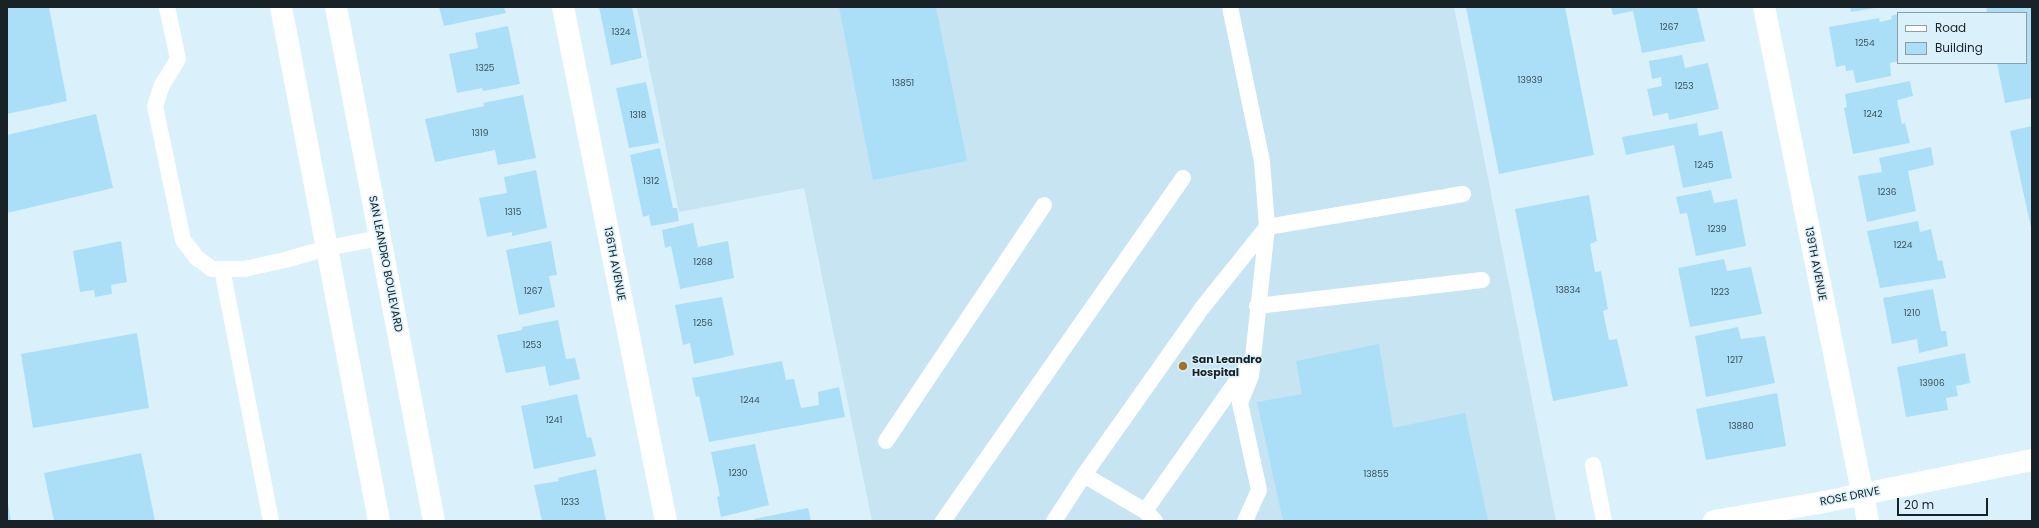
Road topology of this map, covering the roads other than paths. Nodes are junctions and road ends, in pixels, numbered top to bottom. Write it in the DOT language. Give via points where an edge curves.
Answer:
graph roads {
  1 [pos="167,7"];
  2 [pos="281,7"];
  3 [pos="336,7"];
  4 [pos="563,7"];
  5 [pos="1230,7"];
  6 [pos="1764,7"];
  7 [pos="1183,178"];
  8 [pos="1463,194"];
  9 [pos="1044,205"];
  10 [pos="1267,227"];
  11 [pos="380,238"];
  12 [pos="327,248"];
  13 [pos="222,269"];
  14 [pos="1482,280"];
  15 [pos="1257,306"];
  16 [pos="1254,356"];
  17 [pos="886,441"];
  18 [pos="2032,460"];
  19 [pos="1593,465"];
  20 [pos="1084,475"];
  21 [pos="1863,494"];
  22 [pos="1150,516"];
  23 [pos="272,521"];
  24 [pos="379,521"];
  25 [pos="434,521"];
  26 [pos="666,521"];
  27 [pos="943,521"];
  28 [pos="1054,521"];
  29 [pos="1244,521"];
  30 [pos="1604,521"];
  31 [pos="1714,521"];
  32 [pos="1868,521"];
  1 -- 13 [label="lane" via="178,59 162,85 155,106 183,240 197,258 212,269"];
  2 -- 12 [label="street"];
  3 -- 11 [label="street, SAN LEANDRO BOULEVARD"];
  4 -- 26 [label="street, 136TH AVENUE"];
  5 -- 10 [label="lane" via="1262,161"];
  6 -- 21 [label="street, 139TH AVENUE"];
  7 -- 27 [label="lane"];
  8 -- 10 [label="lane"];
  9 -- 17 [label="lane"];
  10 -- 15 [label="lane"];
  10 -- 20 [label="lane" via="1202,308"];
  11 -- 12 [label="lane"];
  11 -- 25 [label="street, SAN LEANDRO BOULEVARD"];
  12 -- 13 [label="lane" via="244,269"];
  12 -- 24 [label="street"];
  13 -- 23 [label="lane"];
  14 -- 15 [label="lane"];
  15 -- 16 [label="lane"];
  16 -- 22 [label="lane"];
  16 -- 29 [label="lane" via="1251,376 1240,402 1259,490"];
  18 -- 21 [label="street, ROSE DRIVE"];
  19 -- 30 [label="lane"];
  20 -- 22 [label="lane"];
  20 -- 28 [label="lane"];
  21 -- 31 [label="street, ROSE DRIVE"];
  21 -- 32 [label="street, 139TH AVENUE"];
}
